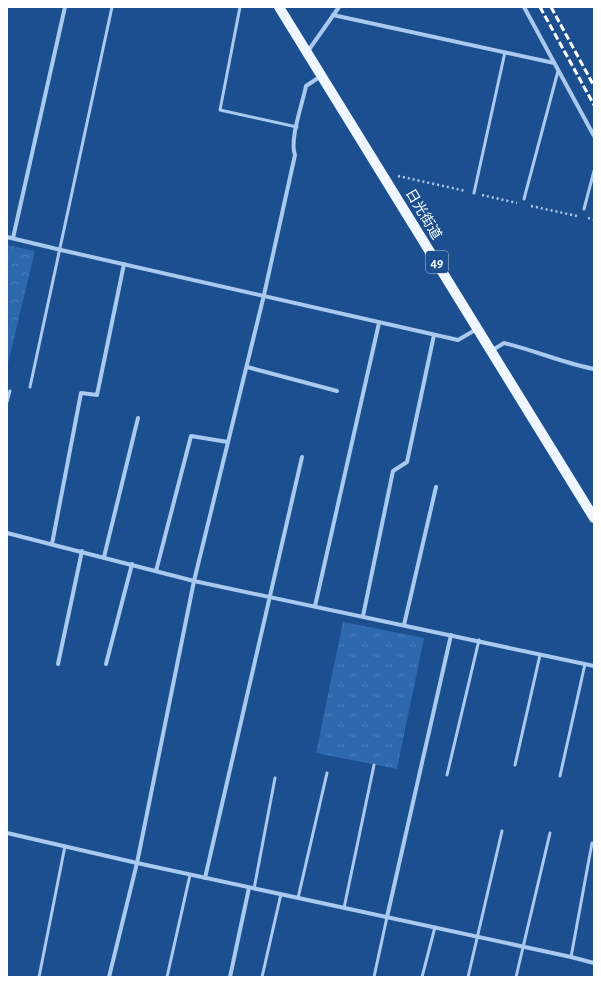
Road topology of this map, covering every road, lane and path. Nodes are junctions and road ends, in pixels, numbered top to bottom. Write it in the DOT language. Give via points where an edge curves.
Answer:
graph roads {
  1 [pos="65,7"];
  2 [pos="112,7"];
  3 [pos="240,7"];
  4 [pos="279,7"];
  5 [pos="339,7"];
  6 [pos="524,7"];
  7 [pos="333,15"];
  8 [pos="306,52"];
  9 [pos="505,52"];
  10 [pos="554,63"];
  11 [pos="558,70"];
  12 [pos="321,75"];
  13 [pos="297,127"];
  14 [pos="594,136"];
  15 [pos="594,171"];
  16 [pos="382,173"];
  17 [pos="474,193"];
  18 [pos="524,198"];
  19 [pos="519,203"];
  20 [pos="526,205"];
  21 [pos="584,209"];
  22 [pos="579,216"];
  23 [pos="586,218"];
  24 [pos="594,220"];
  25 [pos="7,237"];
  26 [pos="13,238"];
  27 [pos="60,250"];
  28 [pos="124,264"];
  29 [pos="264,295"];
  30 [pos="379,323"];
  31 [pos="478,329"];
  32 [pos="434,336"];
  33 [pos="491,351"];
  34 [pos="247,367"];
  35 [pos="594,369"];
  36 [pos="30,387"];
  37 [pos="10,391"];
  38 [pos="337,391"];
  39 [pos="7,402"];
  40 [pos="138,418"];
  41 [pos="228,442"];
  42 [pos="302,457"];
  43 [pos="436,487"];
  44 [pos="594,518"];
  45 [pos="7,534"];
  46 [pos="52,544"];
  47 [pos="82,552"];
  48 [pos="104,557"];
  49 [pos="132,564"];
  50 [pos="156,571"];
  51 [pos="194,581"];
  52 [pos="271,597"];
  53 [pos="315,606"];
  54 [pos="363,616"];
  55 [pos="404,625"];
  56 [pos="451,635"];
  57 [pos="480,640"];
  58 [pos="540,654"];
  59 [pos="58,664"];
  60 [pos="106,664"];
  61 [pos="585,664"];
  62 [pos="594,666"];
  63 [pos="374,765"];
  64 [pos="515,765"];
  65 [pos="327,773"];
  66 [pos="448,775"];
  67 [pos="560,776"];
  68 [pos="275,778"];
  69 [pos="502,831"];
  70 [pos="7,833"];
  71 [pos="550,833"];
  72 [pos="592,843"];
  73 [pos="65,846"];
  74 [pos="137,863"];
  75 [pos="190,875"];
  76 [pos="204,878"];
  77 [pos="249,888"];
  78 [pos="254,889"];
  79 [pos="281,894"];
  80 [pos="298,898"];
  81 [pos="344,908"];
  82 [pos="387,917"];
  83 [pos="435,927"];
  84 [pos="478,936"];
  85 [pos="523,946"];
  86 [pos="571,957"];
  87 [pos="594,963"];
  88 [pos="39,977"];
  89 [pos="109,977"];
  90 [pos="167,977"];
  91 [pos="230,977"];
  92 [pos="262,977"];
  93 [pos="374,977"];
  94 [pos="422,977"];
  95 [pos="468,977"];
  96 [pos="516,977"];
  1 -- 26 [label="street"];
  2 -- 27 [label="lane"];
  3 -- 13 [label="lane" via="220,110"];
  4 -- 8 [label="main road, 日光街道 / 49"];
  5 -- 7 [label="street"];
  6 -- 10 [label="street"];
  7 -- 8 [label="street"];
  7 -- 9 [label="street"];
  8 -- 12 [label="main road, 日光街道 / 49"];
  9 -- 10 [label="street"];
  9 -- 17 [label="lane"];
  10 -- 11 [label="street"];
  11 -- 14 [label="street"];
  11 -- 18 [label="lane"];
  12 -- 13 [label="street" via="306,86"];
  12 -- 16 [label="main road, 日光街道 / 49"];
  13 -- 29 [label="street" via="292,150 295,156"];
  15 -- 21 [label="lane"];
  16 -- 17 [label="path"];
  16 -- 31 [label="main road, 日光街道 / 49"];
  17 -- 19 [label="path"];
  20 -- 22 [label="path"];
  23 -- 24 [label="path"];
  25 -- 26 [label="street"];
  26 -- 27 [label="street"];
  27 -- 28 [label="street"];
  27 -- 36 [label="lane"];
  28 -- 29 [label="street"];
  28 -- 46 [label="street" via="97,396 81,393"];
  29 -- 30 [label="street"];
  29 -- 34 [label="street"];
  30 -- 32 [label="street"];
  30 -- 53 [label="street"];
  31 -- 32 [label="street" via="458,340"];
  31 -- 33 [label="main road, 日光街道 / 49"];
  32 -- 54 [label="street" via="407,462 393,471"];
  33 -- 35 [label="street" via="504,343 536,351 567,364"];
  33 -- 44 [label="main road, 日光街道 / 49"];
  34 -- 38 [label="street"];
  34 -- 41 [label="street"];
  37 -- 39 [label="lane"];
  40 -- 48 [label="street"];
  41 -- 50 [label="street" via="191,436"];
  41 -- 51 [label="street"];
  42 -- 52 [label="street"];
  43 -- 55 [label="street"];
  45 -- 46 [label="street"];
  46 -- 47 [label="street"];
  47 -- 48 [label="street"];
  47 -- 59 [label="street"];
  48 -- 49 [label="street"];
  49 -- 50 [label="street"];
  49 -- 60 [label="street"];
  50 -- 51 [label="street"];
  51 -- 52 [label="street"];
  51 -- 74 [label="street"];
  52 -- 53 [label="street"];
  52 -- 76 [label="street"];
  53 -- 54 [label="street"];
  54 -- 55 [label="street"];
  55 -- 56 [label="street"];
  56 -- 57 [label="street"];
  56 -- 82 [label="street"];
  57 -- 58 [label="street"];
  57 -- 66 [label="lane"];
  58 -- 61 [label="street"];
  58 -- 64 [label="lane"];
  61 -- 62 [label="street"];
  61 -- 67 [label="lane"];
  63 -- 81 [label="lane"];
  65 -- 80 [label="lane"];
  68 -- 78 [label="lane"];
  69 -- 84 [label="lane"];
  70 -- 73 [label="street"];
  71 -- 85 [label="lane"];
  72 -- 86 [label="lane"];
  73 -- 74 [label="street"];
  73 -- 88 [label="lane"];
  74 -- 75 [label="street"];
  74 -- 89 [label="street"];
  75 -- 76 [label="street"];
  75 -- 90 [label="lane"];
  76 -- 77 [label="street"];
  77 -- 78 [label="street"];
  77 -- 91 [label="street"];
  78 -- 79 [label="street"];
  79 -- 80 [label="street"];
  79 -- 92 [label="lane"];
  80 -- 81 [label="street"];
  81 -- 82 [label="street"];
  82 -- 83 [label="street"];
  82 -- 93 [label="lane"];
  83 -- 84 [label="street"];
  83 -- 94 [label="lane"];
  84 -- 85 [label="street"];
  84 -- 95 [label="lane"];
  85 -- 86 [label="street"];
  85 -- 96 [label="lane"];
  86 -- 87 [label="street"];
}
